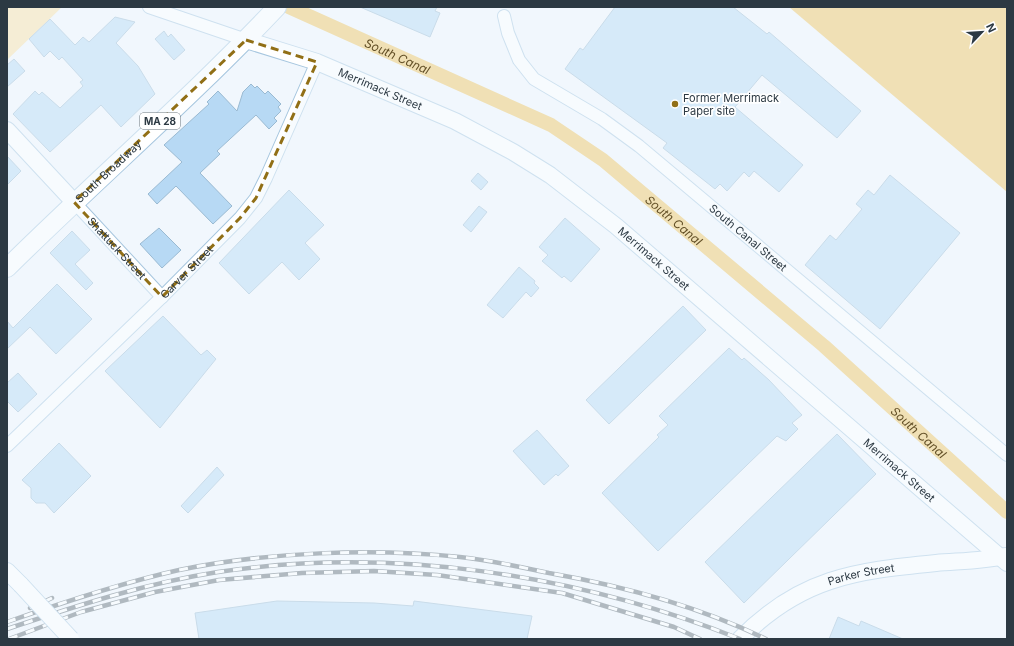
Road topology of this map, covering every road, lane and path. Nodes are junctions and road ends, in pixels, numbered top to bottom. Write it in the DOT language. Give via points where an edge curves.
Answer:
graph roads {
  1 [pos="149,7"];
  2 [pos="277,7"];
  3 [pos="504,16"];
  4 [pos="246,40"];
  5 [pos="317,62"];
  6 [pos="7,130"];
  7 [pos="74,202"];
  8 [pos="7,268"];
  9 [pos="162,297"];
  10 [pos="7,446"];
  11 [pos="1007,455"];
  12 [pos="1004,559"];
  13 [pos="7,571"];
  14 [pos="71,639"];
  15 [pos="740,639"];
  1 -- 4 [label="street"];
  2 -- 4 [label="main road, South Broadway / MA 28"];
  3 -- 11 [label="street, South Canal Street" via="519,60 534,79 602,119 639,146"];
  4 -- 5 [label="main road, Merrimack Street"];
  4 -- 7 [label="main road, South Broadway / MA 28"];
  5 -- 9 [label="street, Carver Street" via="256,198 240,218"];
  5 -- 12 [label="main road, Merrimack Street" via="455,121 550,175 622,230"];
  6 -- 7 [label="main road, Shattuck Street"];
  7 -- 8 [label="main road, South Broadway / MA 28"];
  7 -- 9 [label="street, Shattuck Street"];
  9 -- 10 [label="street, Carver Street"];
  12 -- 15 [label="main road, Parker Street" via="873,570 820,584 798,594 759,620"];
  13 -- 14 [label="main road, bridge"];
}
